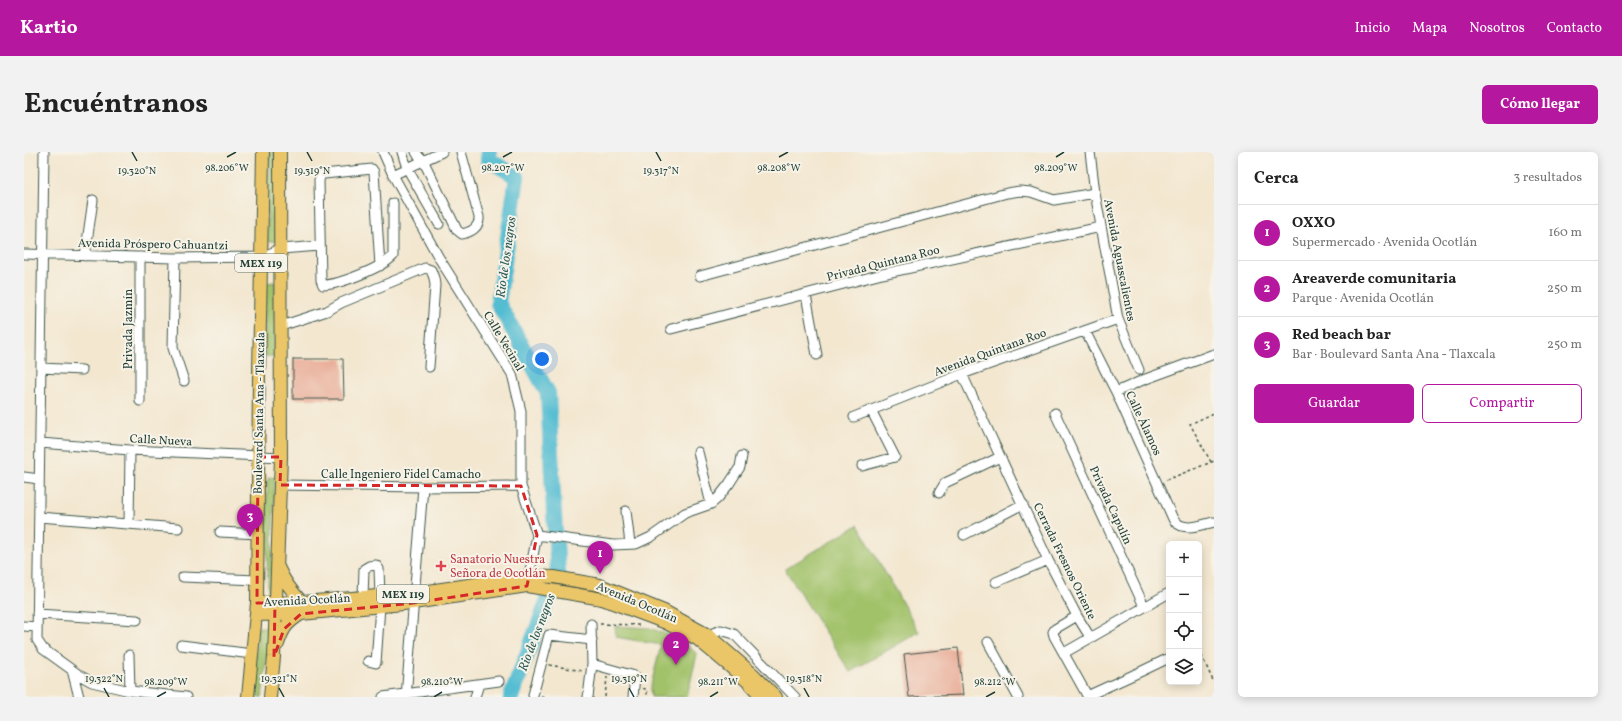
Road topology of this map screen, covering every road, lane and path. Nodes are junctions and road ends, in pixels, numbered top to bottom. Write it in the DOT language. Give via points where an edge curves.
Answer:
graph roads {
  1 [pos="44,152"];
  2 [pos="264,152"];
  3 [pos="280,152"];
  4 [pos="383,152"];
  5 [pos="402,152"];
  6 [pos="416,152"];
  7 [pos="442,152"];
  8 [pos="461,152"];
  9 [pos="1090,152"];
  10 [pos="423,160"];
  11 [pos="407,168"];
  12 [pos="393,175"];
  13 [pos="1095,193"];
  14 [pos="93,200"];
  15 [pos="393,203"];
  16 [pos="439,224"];
  17 [pos="1101,227"];
  18 [pos="320,246"];
  19 [pos="281,249"];
  20 [pos="24,254"];
  21 [pos="43,254"];
  22 [pos="85,256"];
  23 [pos="140,257"];
  24 [pos="261,257"];
  25 [pos="175,258"];
  26 [pos="380,266"];
  27 [pos="700,276"];
  28 [pos="806,295"];
  29 [pos="1118,319"];
  30 [pos="281,326"];
  31 [pos="671,329"];
  32 [pos="1085,331"];
  33 [pos="1214,354"];
  34 [pos="817,355"];
  35 [pos="429,367"];
  36 [pos="41,368"];
  37 [pos="82,370"];
  38 [pos="1139,370"];
  39 [pos="281,374"];
  40 [pos="962,374"];
  41 [pos="259,375"];
  42 [pos="184,381"];
  43 [pos="1116,392"];
  44 [pos="140,401"];
  45 [pos="871,410"];
  46 [pos="1055,413"];
  47 [pos="1214,413"];
  48 [pos="854,417"];
  49 [pos="40,443"];
  50 [pos="130,450"];
  51 [pos="698,452"];
  52 [pos="742,456"];
  53 [pos="258,457"];
  54 [pos="280,457"];
  55 [pos="1000,457"];
  56 [pos="1214,461"];
  57 [pos="1210,462"];
  58 [pos="862,466"];
  59 [pos="24,477"];
  60 [pos="39,479"];
  61 [pos="1158,483"];
  62 [pos="280,485"];
  63 [pos="521,486"];
  64 [pos="423,487"];
  65 [pos="939,493"];
  66 [pos="711,504"];
  67 [pos="1023,504"];
  68 [pos="626,511"];
  69 [pos="39,517"];
  70 [pos="1214,522"];
  71 [pos="130,524"];
  72 [pos="178,528"];
  73 [pos="220,532"];
  74 [pos="258,534"];
  75 [pos="537,535"];
  76 [pos="964,535"];
  77 [pos="630,544"];
  78 [pos="1048,560"];
  79 [pos="278,565"];
  80 [pos="183,577"];
  81 [pos="257,580"];
  82 [pos="528,581"];
  83 [pos="996,582"];
  84 [pos="1166,595"];
  85 [pos="363,597"];
  86 [pos="414,598"];
  87 [pos="380,601"];
  88 [pos="1144,606"];
  89 [pos="275,608"];
  90 [pos="302,608"];
  91 [pos="257,609"];
  92 [pos="37,614"];
  93 [pos="644,614"];
  94 [pos="1077,616"];
  95 [pos="137,620"];
  96 [pos="591,624"];
  97 [pos="24,626"];
  98 [pos="37,626"];
  99 [pos="708,635"];
  100 [pos="1090,637"];
  101 [pos="592,640"];
  102 [pos="988,642"];
  103 [pos="181,645"];
  104 [pos="1064,653"];
  105 [pos="252,654"];
  106 [pos="130,655"];
  107 [pos="274,657"];
  108 [pos="1202,657"];
  109 [pos="1166,659"];
  110 [pos="368,661"];
  111 [pos="542,664"];
  112 [pos="591,669"];
  113 [pos="608,669"];
  114 [pos="72,670"];
  115 [pos="499,682"];
  116 [pos="1214,683"];
  117 [pos="479,684"];
  118 [pos="130,691"];
  119 [pos="120,692"];
  120 [pos="406,695"];
  121 [pos="533,695"];
  122 [pos="1087,696"];
  123 [pos="79,697"];
  124 [pos="186,697"];
  125 [pos="248,697"];
  126 [pos="270,697"];
  127 [pos="383,697"];
  128 [pos="475,697"];
  129 [pos="588,697"];
  130 [pos="604,697"];
  131 [pos="633,697"];
  132 [pos="762,697"];
  133 [pos="776,697"];
  134 [pos="795,697"];
  135 [pos="1018,697"];
  1 -- 21 [label="street"];
  2 -- 24 [label="main road, Boulevard Santa Ana - Tlaxcala / MEX 119"];
  3 -- 19 [label="main road, Boulevard Santa Ana - Tlaxcala / MEX 119"];
  4 -- 12 [label="street, Calle Vecinal"];
  5 -- 11 [label="street"];
  6 -- 10 [label="street"];
  7 -- 10 [label="street"];
  8 -- 10 [label="street" via="479,217 477,227 462,234 457,230"];
  9 -- 13 [label="street, Avenida Aguascalientes"];
  10 -- 11 [label="street"];
  11 -- 12 [label="street"];
  11 -- 16 [label="street"];
  12 -- 63 [label="street, Calle Vecinal" via="439,258 512,374 521,410"];
  13 -- 17 [label="street, Avenida Aguascalientes"];
  13 -- 27 [label="street" via="1054,200 1031,192 1007,193"];
  14 -- 22 [label="street"];
  15 -- 26 [label="street" via="394,256"];
  17 -- 28 [label="street, Privada Quintana Roo" via="882,274"];
  17 -- 29 [label="street, Avenida Aguascalientes"];
  18 -- 19 [label="street, Avenida Próspero Cahuantzi"];
  18 -- 26 [label="street" via="320,280 324,285"];
  18 -- 26 [label="street" via="321,176 372,169"];
  19 -- 24 [label="street, Avenida Próspero Cahuantzi"];
  19 -- 30 [label="main road, Boulevard Santa Ana - Tlaxcala / MEX 119"];
  20 -- 21 [label="street, Avenida Próspero Cahuantzi"];
  21 -- 22 [label="street, Avenida Próspero Cahuantzi"];
  21 -- 36 [label="street"];
  22 -- 23 [label="street, Avenida Próspero Cahuantzi"];
  23 -- 25 [label="street, Avenida Próspero Cahuantzi"];
  23 -- 44 [label="street, Privada Jazmín"];
  24 -- 25 [label="street, Avenida Próspero Cahuantzi"];
  24 -- 41 [label="main road, Boulevard Santa Ana - Tlaxcala / MEX 119"];
  25 -- 42 [label="street" via="173,348"];
  28 -- 31 [label="street, Privada Quintana Roo"];
  28 -- 34 [label="street"];
  29 -- 32 [label="street, Avenida Quintana Roo"];
  29 -- 38 [label="street, Avenida Aguascalientes"];
  30 -- 35 [label="street" via="327,311 425,268 431,270 435,285"];
  30 -- 39 [label="main road, Boulevard Santa Ana - Tlaxcala / MEX 119"];
  32 -- 40 [label="street, Avenida Quintana Roo"];
  32 -- 43 [label="street, Calle Álamos"];
  33 -- 43 [label="street"];
  36 -- 37 [label="street"];
  36 -- 49 [label="street"];
  39 -- 41 [label="main road"];
  39 -- 54 [label="main road, Boulevard Santa Ana - Tlaxcala / MEX 119"];
  40 -- 45 [label="street, Avenida Quintana Roo"];
  40 -- 55 [label="street, Cerrada Fresnos Oriente"];
  41 -- 53 [label="main road, Boulevard Santa Ana - Tlaxcala / MEX 119"];
  43 -- 61 [label="street, Calle Álamos"];
  45 -- 48 [label="street, Avenida Quintana Roo"];
  45 -- 58 [label="street" via="895,457"];
  46 -- 88 [label="street, Privada Capulín"];
  47 -- 57 [label="path" via="1190,424"];
  49 -- 50 [label="street, Calle Nueva"];
  49 -- 60 [label="street"];
  50 -- 53 [label="street, Calle Nueva"];
  50 -- 71 [label="street"];
  51 -- 66 [label="street"];
  52 -- 66 [label="street" via="740,467"];
  53 -- 54 [label="street, Calle Nueva"];
  53 -- 74 [label="main road, Boulevard Santa Ana - Tlaxcala / MEX 119"];
  54 -- 62 [label="main road, Boulevard Santa Ana - Tlaxcala / MEX 119"];
  55 -- 65 [label="street" via="945,483"];
  55 -- 67 [label="street, Cerrada Fresnos Oriente"];
  56 -- 57 [label="path"];
  57 -- 61 [label="path"];
  59 -- 60 [label="street"];
  60 -- 69 [label="street"];
  61 -- 70 [label="street, Calle Álamos" via="1174,521 1179,526"];
  62 -- 64 [label="street, Calle Ingeniero Fidel Camacho"];
  62 -- 79 [label="main road, Boulevard Santa Ana - Tlaxcala / MEX 119"];
  63 -- 64 [label="street, Calle Ingeniero Fidel Camacho"];
  63 -- 75 [label="street, Calle Vecinal"];
  64 -- 86 [label="street"];
  66 -- 77 [label="street" via="685,513 651,537"];
  67 -- 76 [label="street"];
  67 -- 78 [label="street, Cerrada Fresnos Oriente"];
  68 -- 77 [label="street"];
  69 -- 71 [label="street"];
  69 -- 92 [label="street"];
  71 -- 72 [label="street"];
  73 -- 74 [label="street"];
  74 -- 81 [label="main road, Boulevard Santa Ana - Tlaxcala / MEX 119"];
  75 -- 77 [label="street" via="614,545"];
  75 -- 82 [label="street, Calle Vecinal"];
  78 -- 83 [label="street"];
  78 -- 94 [label="street, Cerrada Fresnos Oriente"];
  79 -- 89 [label="main road, Boulevard Santa Ana - Tlaxcala / MEX 119"];
  79 -- 90 [label="main road" via="283,579"];
  80 -- 81 [label="street"];
  81 -- 91 [label="main road, Boulevard Santa Ana - Tlaxcala / MEX 119"];
  82 -- 86 [label="main road, Avenida Ocotlán / MEX 119"];
  82 -- 93 [label="main road, Avenida Ocotlán / MEX 119" via="545,589 602,599"];
  82 -- 99 [label="main road, Avenida Ocotlán / MEX 119" via="548,577 600,585 664,611"];
  84 -- 88 [label="street"];
  85 -- 87 [label="main road, Avenida Ocotlán / MEX 119"];
  85 -- 87 [label="street" via="364,569 376,565 379,569"];
  85 -- 90 [label="main road, Avenida Ocotlán / MEX 119"];
  86 -- 87 [label="main road, Avenida Ocotlán / MEX 119"];
  86 -- 120 [label="street"];
  87 -- 90 [label="main road, Avenida Ocotlán / MEX 119"];
  87 -- 110 [label="street" via="376,663"];
  88 -- 100 [label="street"];
  89 -- 90 [label="main road, Avenida Ocotlán / MEX 119"];
  89 -- 91 [label="main road, Avenida Ocotlán / MEX 119"];
  89 -- 107 [label="main road, Boulevard Santa Ana - Tlaxcala / MEX 119"];
  90 -- 107 [label="main road" via="284,629"];
  91 -- 105 [label="main road, Boulevard Santa Ana - Tlaxcala / MEX 119"];
  92 -- 95 [label="street"];
  92 -- 98 [label="street"];
  93 -- 96 [label="path" via="641,625"];
  93 -- 132 [label="main road, Avenida Ocotlán / MEX 119" via="697,639"];
  94 -- 100 [label="street, Cerrada Fresnos Oriente"];
  94 -- 104 [label="street" via="1053,632"];
  96 -- 101 [label="street"];
  97 -- 98 [label="street"];
  98 -- 114 [label="street" via="37,640 43,649"];
  99 -- 133 [label="main road, Avenida Ocotlán / MEX 119"];
  99 -- 134 [label="street" via="721,630 734,634"];
  100 -- 104 [label="street, Cerrada Fresnos Oriente"];
  101 -- 111 [label="street" via="548,635"];
  101 -- 112 [label="street"];
  102 -- 135 [label="street"];
  103 -- 105 [label="street"];
  104 -- 122 [label="street"];
  105 -- 125 [label="main road, Boulevard Santa Ana - Tlaxcala / MEX 119"];
  106 -- 118 [label="street"];
  107 -- 126 [label="main road, Boulevard Santa Ana - Tlaxcala / MEX 119"];
  108 -- 116 [label="path"];
  109 -- 122 [label="street"];
  111 -- 112 [label="path"];
  111 -- 121 [label="street"];
  112 -- 113 [label="street"];
  112 -- 129 [label="street"];
  113 -- 130 [label="path"];
  113 -- 131 [label="street" via="635,676"];
  114 -- 119 [label="street" via="92,682"];
  114 -- 123 [label="street"];
  115 -- 117 [label="street"];
  117 -- 120 [label="street"];
  117 -- 128 [label="street"];
  118 -- 119 [label="street"];
  118 -- 124 [label="street"];
  120 -- 127 [label="street"];
}
